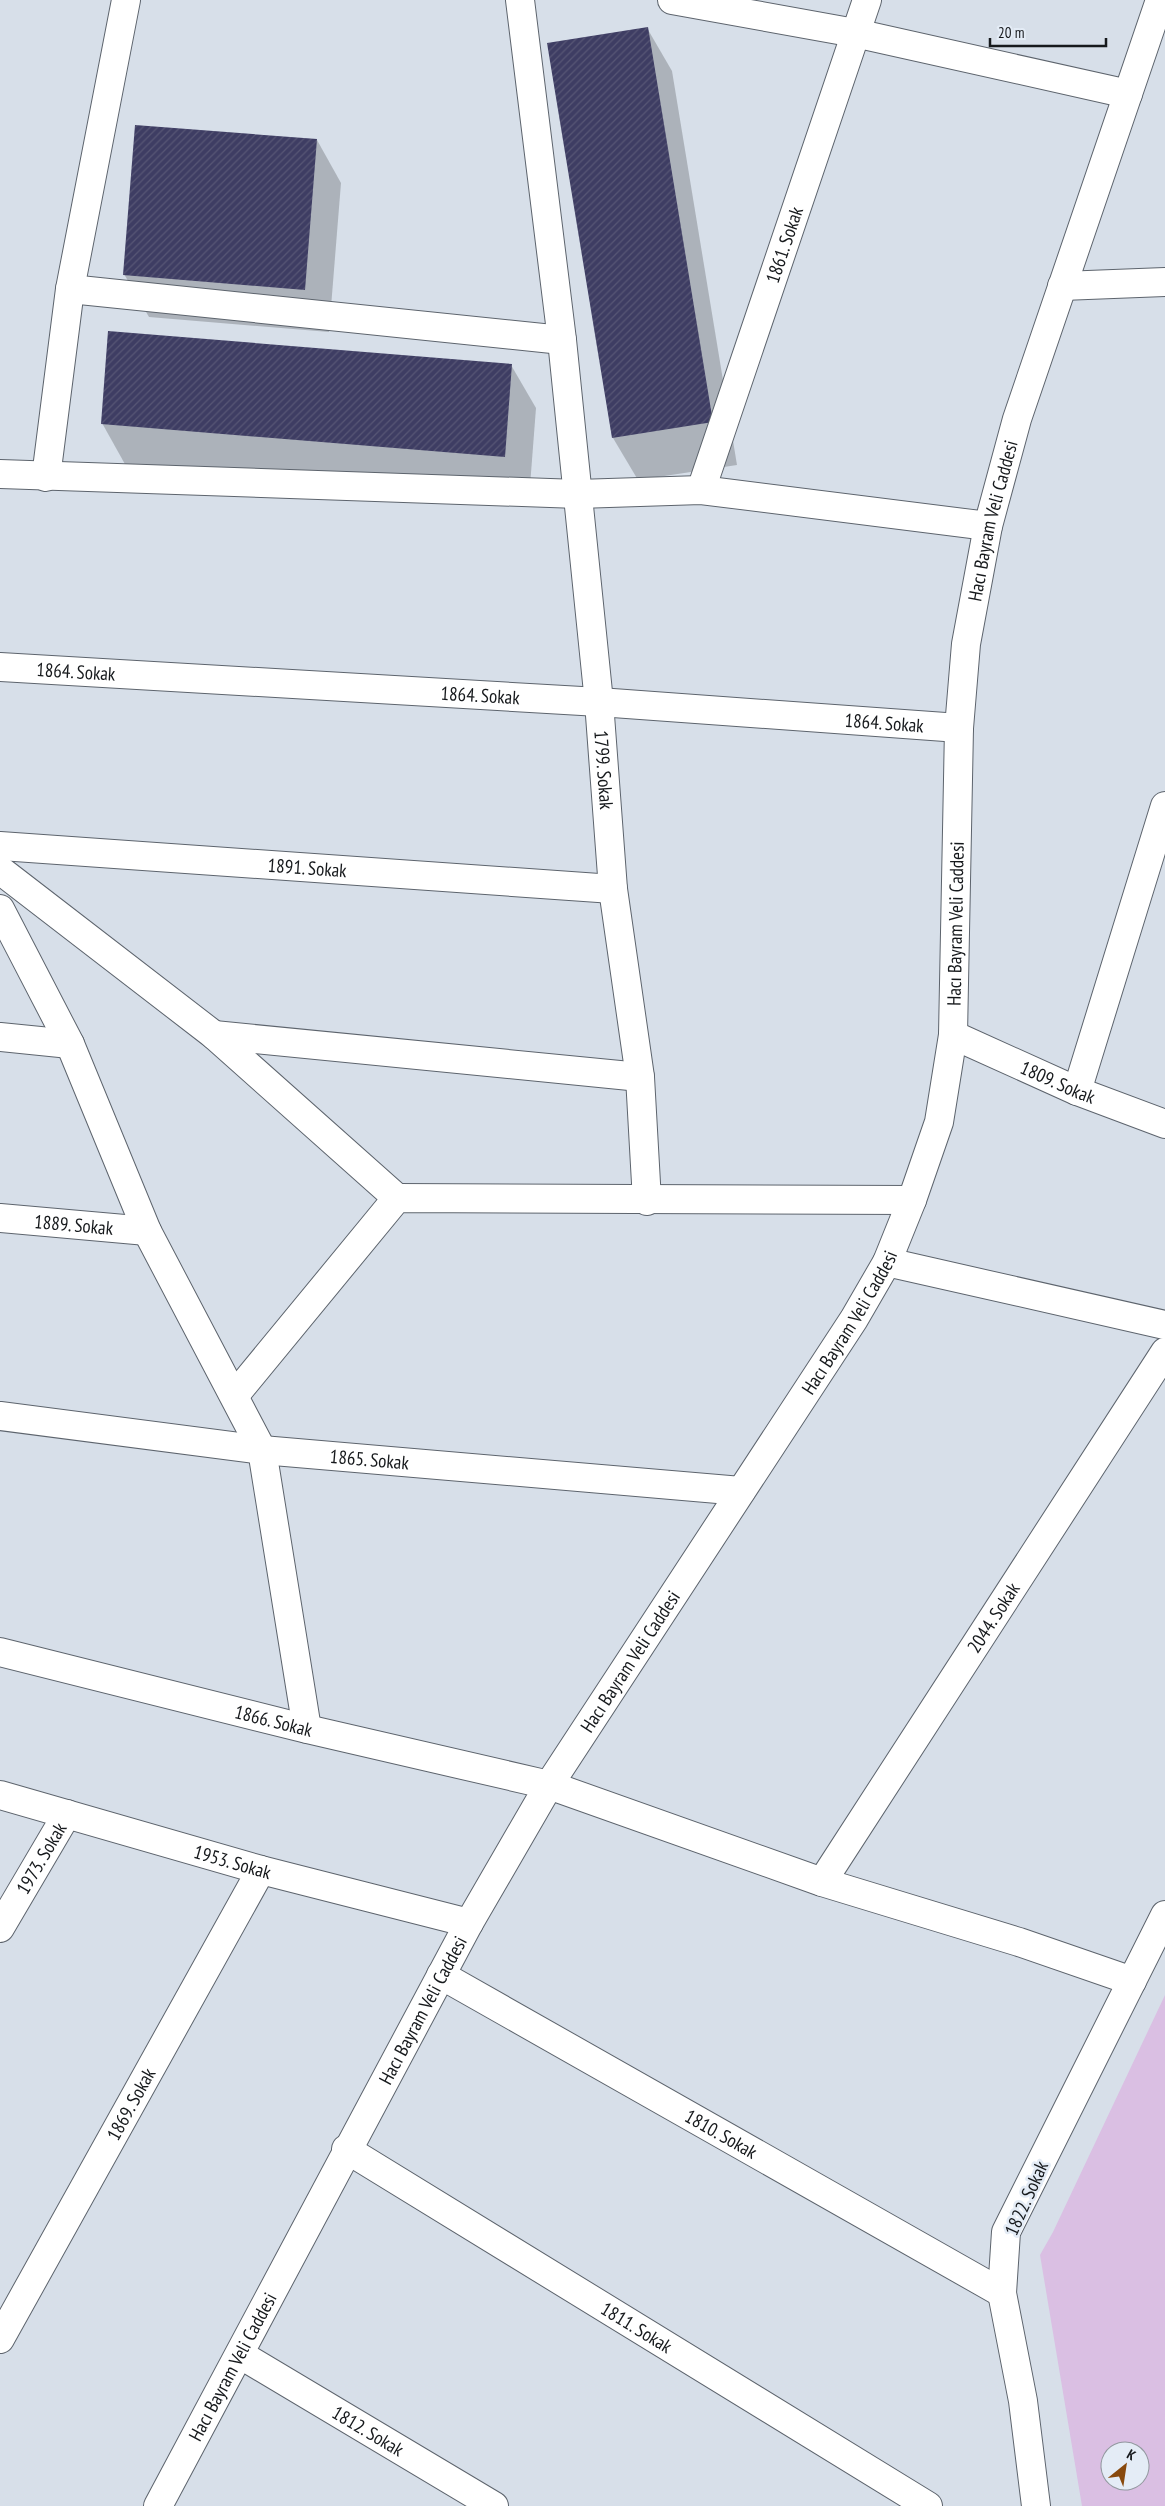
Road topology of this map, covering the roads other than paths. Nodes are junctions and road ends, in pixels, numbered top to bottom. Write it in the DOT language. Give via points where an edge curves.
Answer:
graph roads {
  1 [pos="126,0"];
  2 [pos="520,0"];
  3 [pos="672,0"];
  4 [pos="867,0"];
  5 [pos="1160,0"];
  6 [pos="855,33"];
  7 [pos="1128,94"];
  8 [pos="1165,282"];
  9 [pos="1062,286"];
  10 [pos="70,290"];
  11 [pos="562,340"];
  12 [pos="0,474"];
  13 [pos="46,477"];
  14 [pos="701,490"];
  15 [pos="578,494"];
  16 [pos="988,526"];
  17 [pos="0,667"];
  18 [pos="599,702"];
  19 [pos="959,728"];
  20 [pos="1165,806"];
  21 [pos="0,846"];
  22 [pos="0,870"];
  23 [pos="613,889"];
  24 [pos="0,909"];
  25 [pos="214,1034"];
  26 [pos="953,1035"];
  27 [pos="0,1037"];
  28 [pos="70,1044"];
  29 [pos="640,1076"];
  30 [pos="1077,1091"];
  31 [pos="1165,1124"];
  32 [pos="397,1198"];
  33 [pos="912,1200"];
  34 [pos="646,1201"];
  35 [pos="0,1218"];
  36 [pos="147,1231"];
  37 [pos="887,1262"];
  38 [pos="1165,1325"];
  39 [pos="1165,1352"];
  40 [pos="235,1395"];
  41 [pos="0,1416"];
  42 [pos="262,1450"];
  43 [pos="741,1491"];
  44 [pos="0,1652"];
  45 [pos="307,1729"];
  46 [pos="550,1785"];
  47 [pos="0,1795"];
  48 [pos="67,1814"];
  49 [pos="261,1870"];
  50 [pos="822,1882"];
  51 [pos="1165,1915"];
  52 [pos="468,1923"];
  53 [pos="0,1928"];
  54 [pos="441,1975"];
  55 [pos="1132,1981"];
  56 [pos="346,2149"];
  57 [pos="1002,2293"];
  58 [pos="0,2339"];
  59 [pos="241,2355"];
  60 [pos="158,2506"];
  61 [pos="494,2506"];
  62 [pos="928,2506"];
  63 [pos="1036,2506"];
  1 -- 10 [label="street"];
  2 -- 11 [label="street, 1799. Sokak"];
  3 -- 6 [label="street"];
  4 -- 6 [label="street, 1861. Sokak"];
  5 -- 7 [label="street, Hacı Bayram Veli Caddesi"];
  6 -- 7 [label="street"];
  6 -- 14 [label="street, 1861. Sokak"];
  7 -- 9 [label="street, Hacı Bayram Veli Caddesi"];
  8 -- 9 [label="street"];
  9 -- 16 [label="street, Hacı Bayram Veli Caddesi" via="1017,419"];
  10 -- 11 [label="street"];
  10 -- 13 [label="street"];
  11 -- 15 [label="street, 1799. Sokak"];
  12 -- 13 [label="street"];
  13 -- 15 [label="street"];
  14 -- 15 [label="street"];
  14 -- 16 [label="street"];
  15 -- 18 [label="street, 1799. Sokak"];
  16 -- 19 [label="street, Hacı Bayram Veli Caddesi" via="966,644"];
  17 -- 18 [label="street, 1864. Sokak"];
  18 -- 19 [label="street, 1864. Sokak"];
  18 -- 23 [label="street, 1799. Sokak"];
  19 -- 26 [label="street, Hacı Bayram Veli Caddesi"];
  20 -- 30 [label="street"];
  21 -- 23 [label="street, 1891. Sokak"];
  22 -- 25 [label="street"];
  23 -- 29 [label="street, 1799. Sokak"];
  24 -- 28 [label="street"];
  25 -- 29 [label="street"];
  25 -- 32 [label="street"];
  26 -- 30 [label="street, 1809. Sokak"];
  26 -- 33 [label="street, Hacı Bayram Veli Caddesi" via="939,1122"];
  27 -- 28 [label="street"];
  28 -- 36 [label="street"];
  29 -- 34 [label="street, 1799. Sokak"];
  30 -- 31 [label="street, 1809. Sokak"];
  32 -- 34 [label="street"];
  32 -- 40 [label="street"];
  33 -- 34 [label="street"];
  33 -- 37 [label="street, Hacı Bayram Veli Caddesi"];
  35 -- 36 [label="street, 1889. Sokak"];
  36 -- 40 [label="street"];
  37 -- 38 [label="street"];
  37 -- 43 [label="street, Hacı Bayram Veli Caddesi" via="854,1319"];
  39 -- 50 [label="street, 2044. Sokak"];
  40 -- 42 [label="street"];
  41 -- 42 [label="street, 1865. Sokak"];
  42 -- 43 [label="street, 1865. Sokak"];
  42 -- 45 [label="street"];
  43 -- 46 [label="street, Hacı Bayram Veli Caddesi"];
  44 -- 45 [label="street, 1866. Sokak"];
  45 -- 46 [label="street, 1866. Sokak"];
  46 -- 50 [label="street, 1866. Sokak"];
  46 -- 52 [label="street, Hacı Bayram Veli Caddesi"];
  47 -- 48 [label="street, 1953. Sokak"];
  48 -- 49 [label="street, 1953. Sokak"];
  48 -- 53 [label="street, 1973. Sokak"];
  49 -- 52 [label="street, 1953. Sokak"];
  49 -- 58 [label="street, 1869. Sokak"];
  50 -- 55 [label="street, 1866. Sokak" via="1019,1942"];
  51 -- 55 [label="street, 1822. Sokak"];
  52 -- 54 [label="street, Hacı Bayram Veli Caddesi"];
  54 -- 56 [label="street, Hacı Bayram Veli Caddesi"];
  54 -- 57 [label="street, 1810. Sokak"];
  55 -- 57 [label="street, 1822. Sokak" via="1006,2232"];
  56 -- 59 [label="street, Hacı Bayram Veli Caddesi"];
  56 -- 62 [label="street, 1811. Sokak"];
  57 -- 63 [label="street, 1822. Sokak" via="1023,2401"];
  59 -- 60 [label="street, Hacı Bayram Veli Caddesi"];
  59 -- 61 [label="street, 1812. Sokak"];
}
